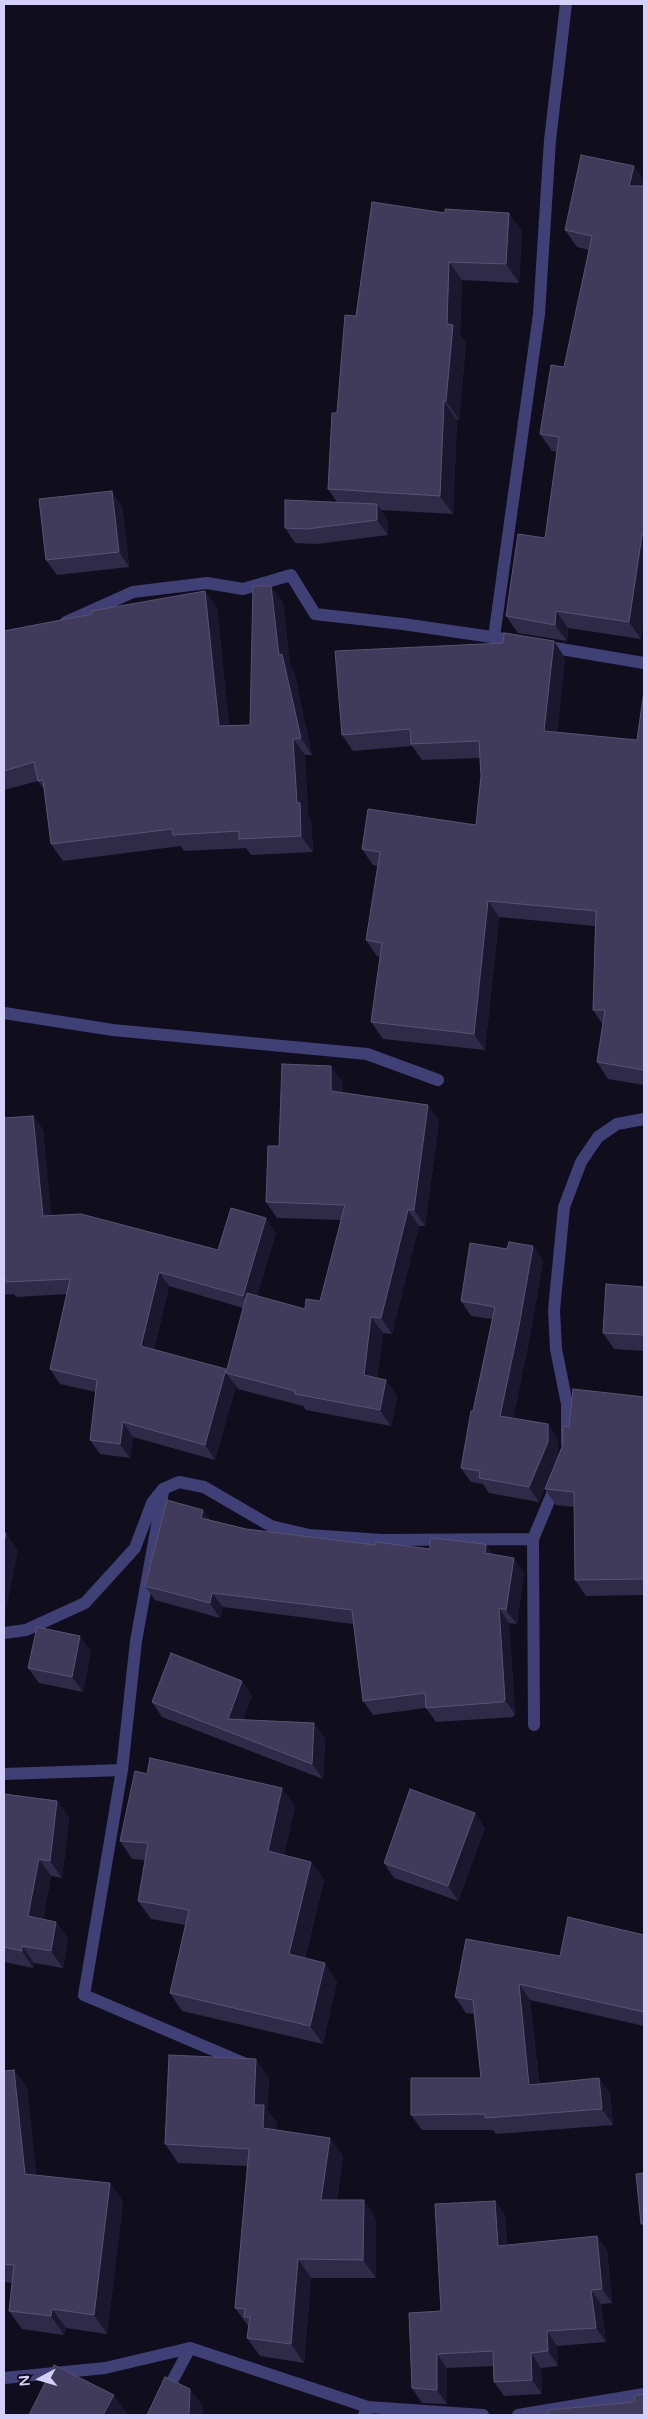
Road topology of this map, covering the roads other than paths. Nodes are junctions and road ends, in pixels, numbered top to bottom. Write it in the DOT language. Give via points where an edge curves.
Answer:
graph roads {
  1 [pos="566,4"];
  2 [pos="58,626"];
  3 [pos="494,637"];
  4 [pos="644,663"];
  5 [pos="4,1013"];
  6 [pos="438,1080"];
  7 [pos="644,1119"];
  8 [pos="163,1489"];
  9 [pos="532,1540"];
  10 [pos="4,1632"];
  11 [pos="534,1725"];
  12 [pos="122,1770"];
  13 [pos="4,1774"];
  14 [pos="256,2068"];
  15 [pos="190,2348"];
  16 [pos="4,2378"];
  17 [pos="644,2394"];
  18 [pos="366,2411"];
  19 [pos="154,2415"];
  20 [pos="483,2415"];
  21 [pos="518,2415"];
  1 -- 3 [label="street" via="550,140 539,314"];
  2 -- 3 [label="street" via="133,592 207,583 243,588 291,575 315,614"];
  3 -- 4 [label="street"];
  5 -- 6 [label="street" via="113,1030 367,1054"];
  7 -- 9 [label="street" via="618,1124 598,1137 581,1162 564,1207 554,1310 556,1349 568,1404 565,1462"];
  8 -- 9 [label="street" via="179,1482 204,1487 271,1526 310,1535 382,1540"];
  8 -- 10 [label="street" via="152,1503 136,1548 86,1603 26,1630"];
  8 -- 12 [label="street" via="136,1640"];
  9 -- 11 [label="street"];
  12 -- 13 [label="street"];
  12 -- 14 [label="street" via="84,1995"];
  15 -- 16 [label="street" via="105,2368"];
  15 -- 18 [label="street"];
  15 -- 19 [label="street"];
  17 -- 21 [label="street"];
  18 -- 20 [label="street"];
}
